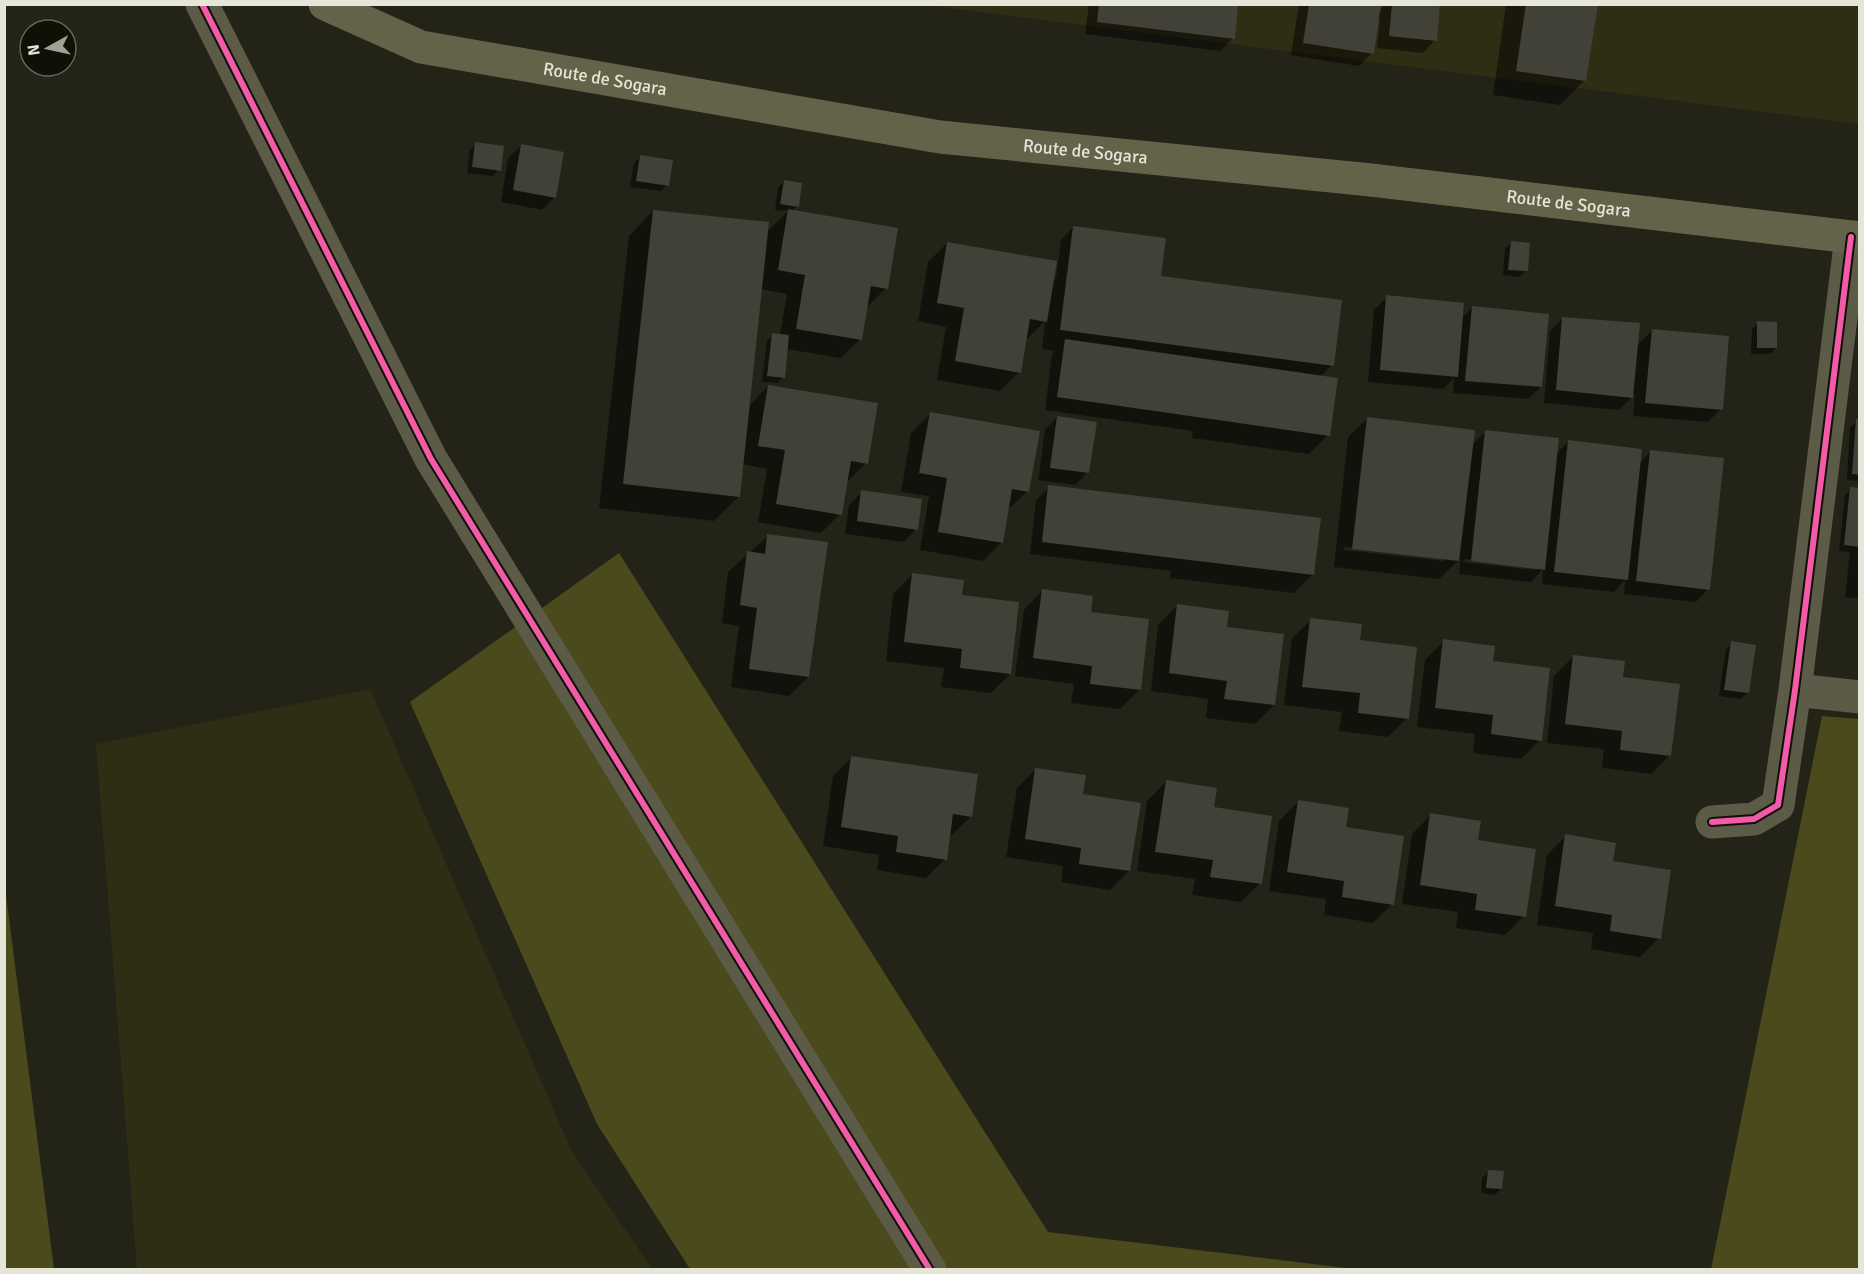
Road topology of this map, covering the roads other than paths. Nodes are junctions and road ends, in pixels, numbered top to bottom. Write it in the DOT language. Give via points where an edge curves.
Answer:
graph roads {
  1 [pos="202,4"];
  2 [pos="325,4"];
  3 [pos="1855,238"];
  4 [pos="1795,690"];
  5 [pos="1860,697"];
  6 [pos="1712,822"];
  7 [pos="930,1269"];
  1 -- 7 [label="street" via="431,459"];
  2 -- 3 [label="main road, Route de Sogara" via="421,47 940,137 1371,180"];
  3 -- 4 [label="street"];
  4 -- 5 [label="street"];
  4 -- 6 [label="street" via="1778,805 1754,819"];
}
